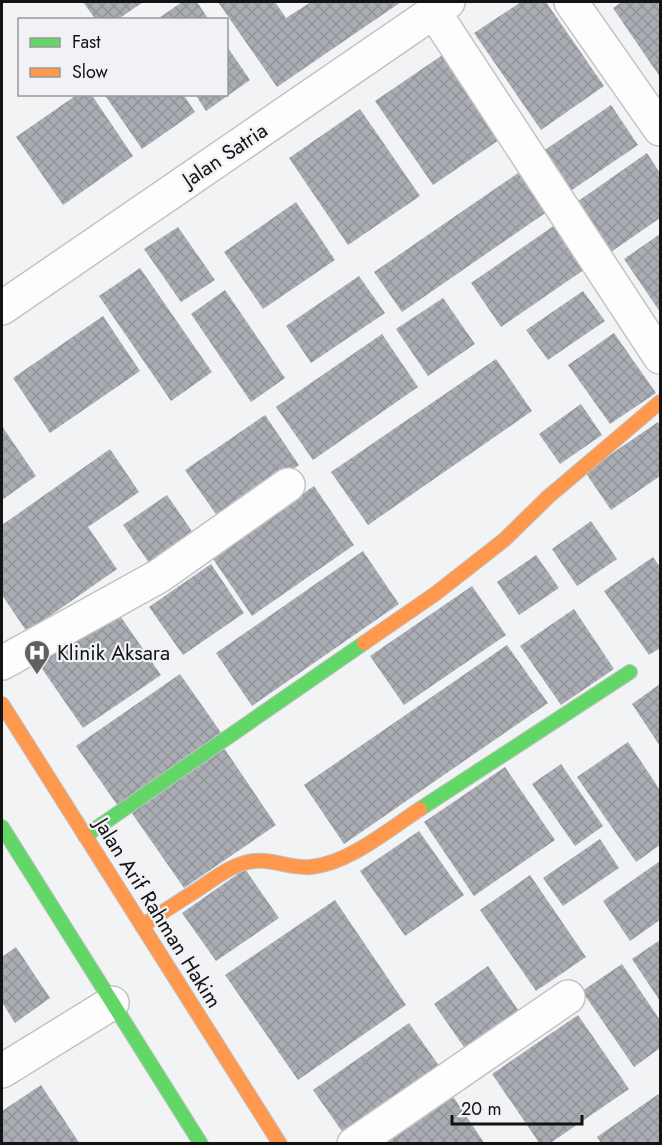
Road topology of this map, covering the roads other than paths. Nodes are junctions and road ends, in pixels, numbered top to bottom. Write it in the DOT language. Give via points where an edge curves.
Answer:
graph roads {
  1 [pos="571,2"];
  2 [pos="441,7"];
  3 [pos="660,129"];
  4 [pos="2,308"];
  5 [pos="660,357"];
  6 [pos="660,402"];
  7 [pos="288,485"];
  8 [pos="2,663"];
  9 [pos="630,672"];
  10 [pos="2,704"];
  11 [pos="2,827"];
  12 [pos="85,836"];
  13 [pos="142,926"];
  14 [pos="568,997"];
  15 [pos="112,1003"];
  16 [pos="2,1071"];
  17 [pos="201,1143"];
  18 [pos="280,1143"];
  19 [pos="354,1143"];
  1 -- 3 [label="street"];
  2 -- 4 [label="street, Jalan Satria"];
  2 -- 5 [label="street"];
  6 -- 12 [label="street" via="548,497 504,540 435,594"];
  7 -- 8 [label="street" via="159,576"];
  9 -- 13 [label="street" via="334,862 312,867 262,860 247,862 226,871"];
  10 -- 12 [label="street, Jalan Arif Rahman Hakim"];
  11 -- 15 [label="street"];
  12 -- 13 [label="street, Jalan Arif Rahman Hakim"];
  13 -- 18 [label="street, Jalan Arif Rahman Hakim"];
  14 -- 19 [label="street"];
  15 -- 16 [label="street"];
  15 -- 17 [label="street"];
}
